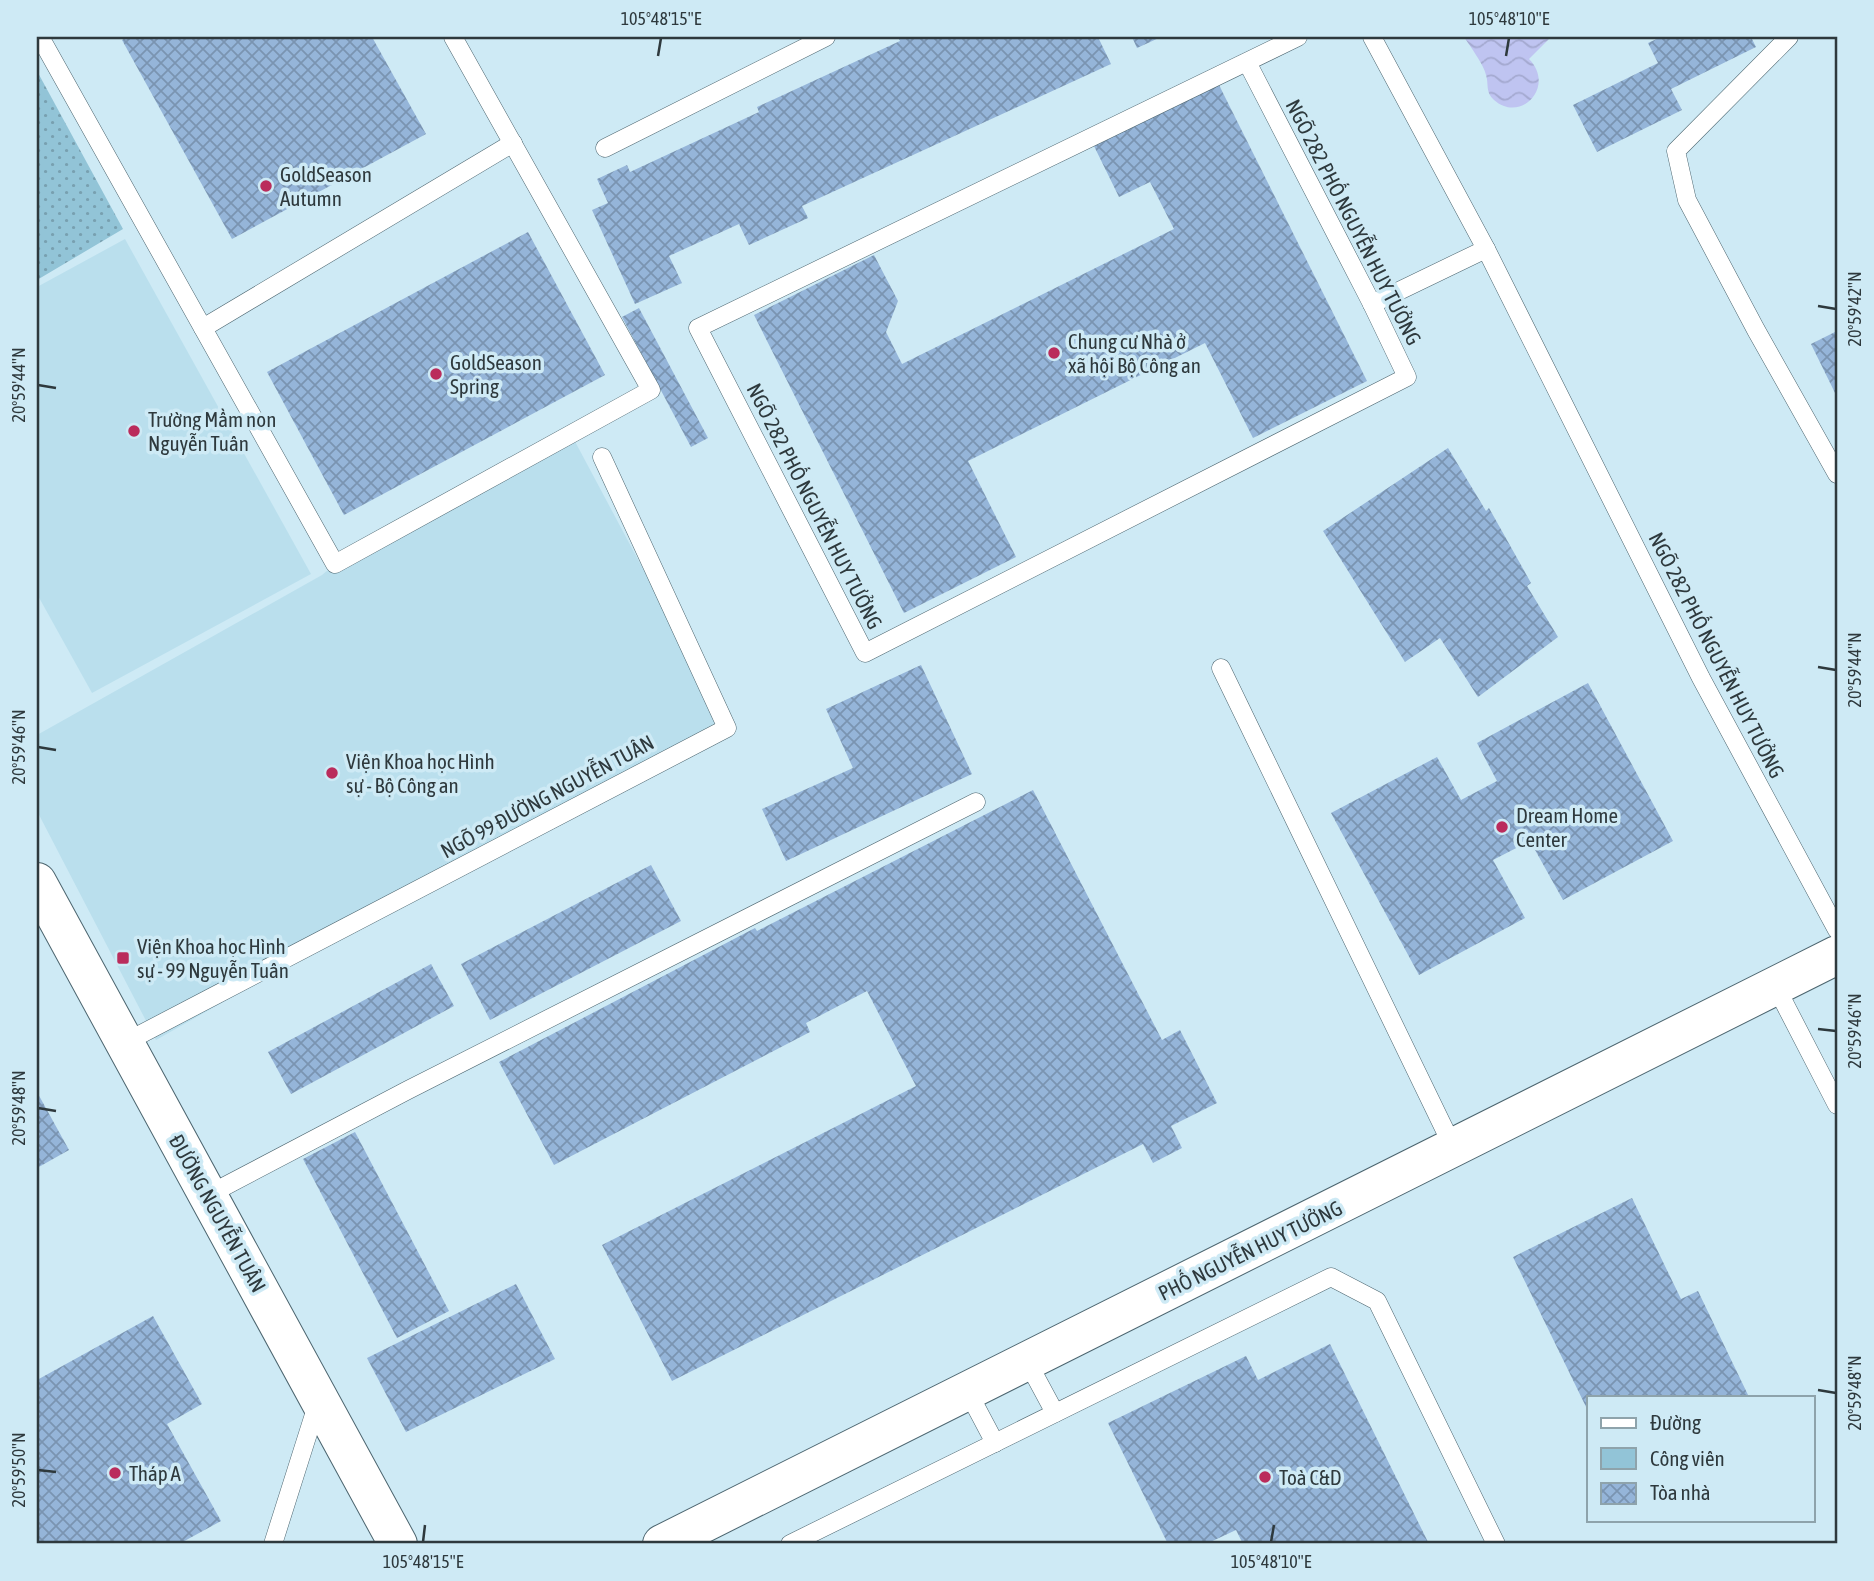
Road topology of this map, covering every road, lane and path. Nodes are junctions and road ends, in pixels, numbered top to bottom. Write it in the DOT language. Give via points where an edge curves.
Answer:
graph roads {
  1 [pos="40,37"];
  2 [pos="453,37"];
  3 [pos="826,37"];
  4 [pos="1298,37"];
  5 [pos="1371,37"];
  6 [pos="1790,37"];
  7 [pos="1247,62"];
  8 [pos="513,143"];
  9 [pos="605,148"];
  10 [pos="1486,249"];
  11 [pos="1372,304"];
  12 [pos="203,328"];
  13 [pos="601,457"];
  14 [pos="1837,474"];
  15 [pos="1221,668"];
  16 [pos="976,802"];
  17 [pos="37,882"];
  18 [pos="1837,930"];
  19 [pos="1837,956"];
  20 [pos="1776,987"];
  21 [pos="124,1043"];
  22 [pos="1837,1105"];
  23 [pos="1454,1149"];
  24 [pos="208,1195"];
  25 [pos="1027,1361"];
  26 [pos="968,1392"];
  27 [pos="319,1399"];
  28 [pos="1055,1413"];
  29 [pos="995,1443"];
  30 [pos="273,1544"];
  31 [pos="398,1544"];
  32 [pos="662,1544"];
  33 [pos="790,1544"];
  34 [pos="1496,1544"];
  1 -- 12 [label="lane"];
  2 -- 8 [label="lane"];
  3 -- 9 [label="lane"];
  4 -- 7 [label="lane, NGÕ 282 PHỐ NGUYỄN HUY TƯỞNG"];
  5 -- 10 [label="lane, NGÕ 282 PHỐ NGUYỄN HUY TƯỞNG"];
  6 -- 14 [label="lane" via="1676,151 1688,200"];
  7 -- 11 [label="lane, NGÕ 282 PHỐ NGUYỄN HUY TƯỞNG"];
  7 -- 11 [label="lane, NGÕ 282 PHỐ NGUYỄN HUY TƯỞNG" via="698,328 865,653 1407,377"];
  8 -- 12 [label="lane"];
  8 -- 12 [label="lane" via="651,390 335,564"];
  10 -- 11 [label="lane"];
  10 -- 18 [label="lane, NGÕ 282 PHỐ NGUYỄN HUY TƯỞNG" via="1701,678"];
  13 -- 21 [label="lane, NGÕ 99 ĐƯỜNG NGUYỄN TUÂN" via="727,728"];
  15 -- 23 [label="lane"];
  16 -- 24 [label="lane"];
  17 -- 21 [label="street, ĐƯỜNG NGUYỄN TUÂN"];
  19 -- 20 [label="street, PHỐ NGUYỄN HUY TƯỞNG"];
  20 -- 22 [label="lane"];
  20 -- 23 [label="street, PHỐ NGUYỄN HUY TƯỞNG"];
  21 -- 24 [label="street, ĐƯỜNG NGUYỄN TUÂN"];
  23 -- 25 [label="street, PHỐ NGUYỄN HUY TƯỞNG"];
  24 -- 27 [label="street, ĐƯỜNG NGUYỄN TUÂN"];
  25 -- 26 [label="street, PHỐ NGUYỄN HUY TƯỞNG"];
  25 -- 28 [label="lane"];
  26 -- 29 [label="lane"];
  26 -- 32 [label="street, PHỐ NGUYỄN HUY TƯỞNG"];
  27 -- 30 [label="lane"];
  27 -- 31 [label="street, ĐƯỜNG NGUYỄN TUÂN"];
  28 -- 29 [label="lane"];
  28 -- 34 [label="lane" via="1331,1277 1377,1301"];
  29 -- 33 [label="lane"];
}
